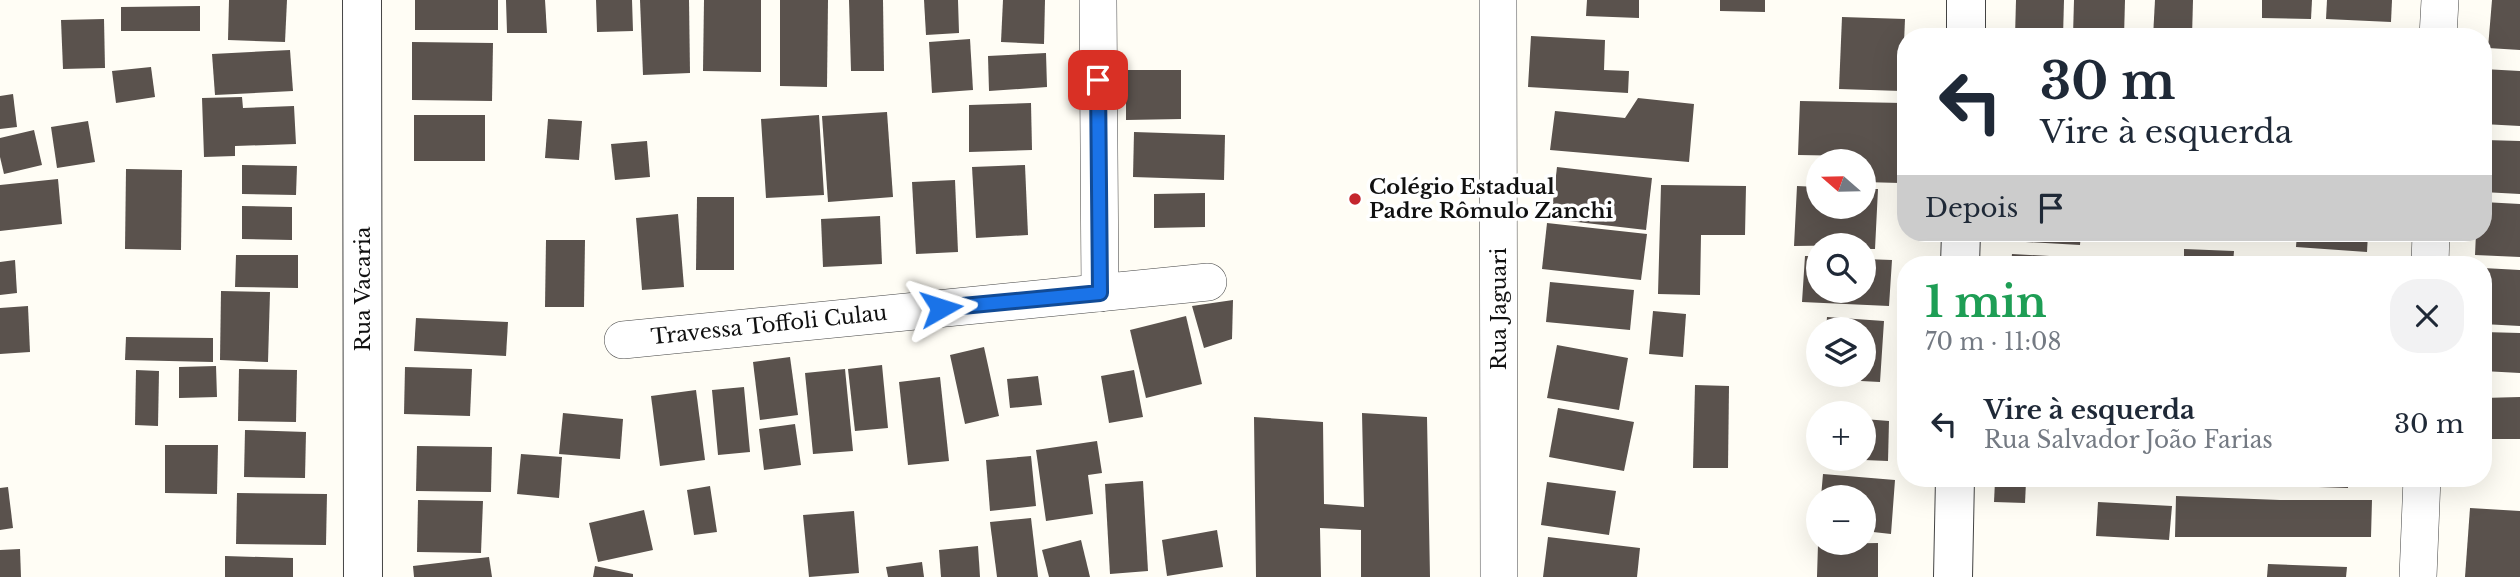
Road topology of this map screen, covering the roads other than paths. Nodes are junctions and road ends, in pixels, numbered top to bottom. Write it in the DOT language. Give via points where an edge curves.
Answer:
graph roads {
  1 [pos="362,0"];
  2 [pos="1098,0"];
  3 [pos="1499,0"];
  4 [pos="1966,0"];
  5 [pos="2440,0"];
  6 [pos="1966,28"];
  7 [pos="2438,28"];
  8 [pos="1208,282"];
  9 [pos="1100,293"];
  10 [pos="623,340"];
  11 [pos="1955,487"];
  12 [pos="2422,487"];
  13 [pos="363,577"];
  14 [pos="1499,577"];
  15 [pos="1953,577"];
  16 [pos="2418,577"];
  1 -- 13 [label="street, Rua Vacaria"];
  2 -- 9 [label="street"];
  3 -- 14 [label="street, Rua Jaguari"];
  4 -- 6 [label="street"];
  5 -- 7 [label="street"];
  8 -- 9 [label="street, Travessa Toffoli Culau"];
  9 -- 10 [label="street, Travessa Toffoli Culau"];
  11 -- 15 [label="street"];
  12 -- 16 [label="street"];
}
